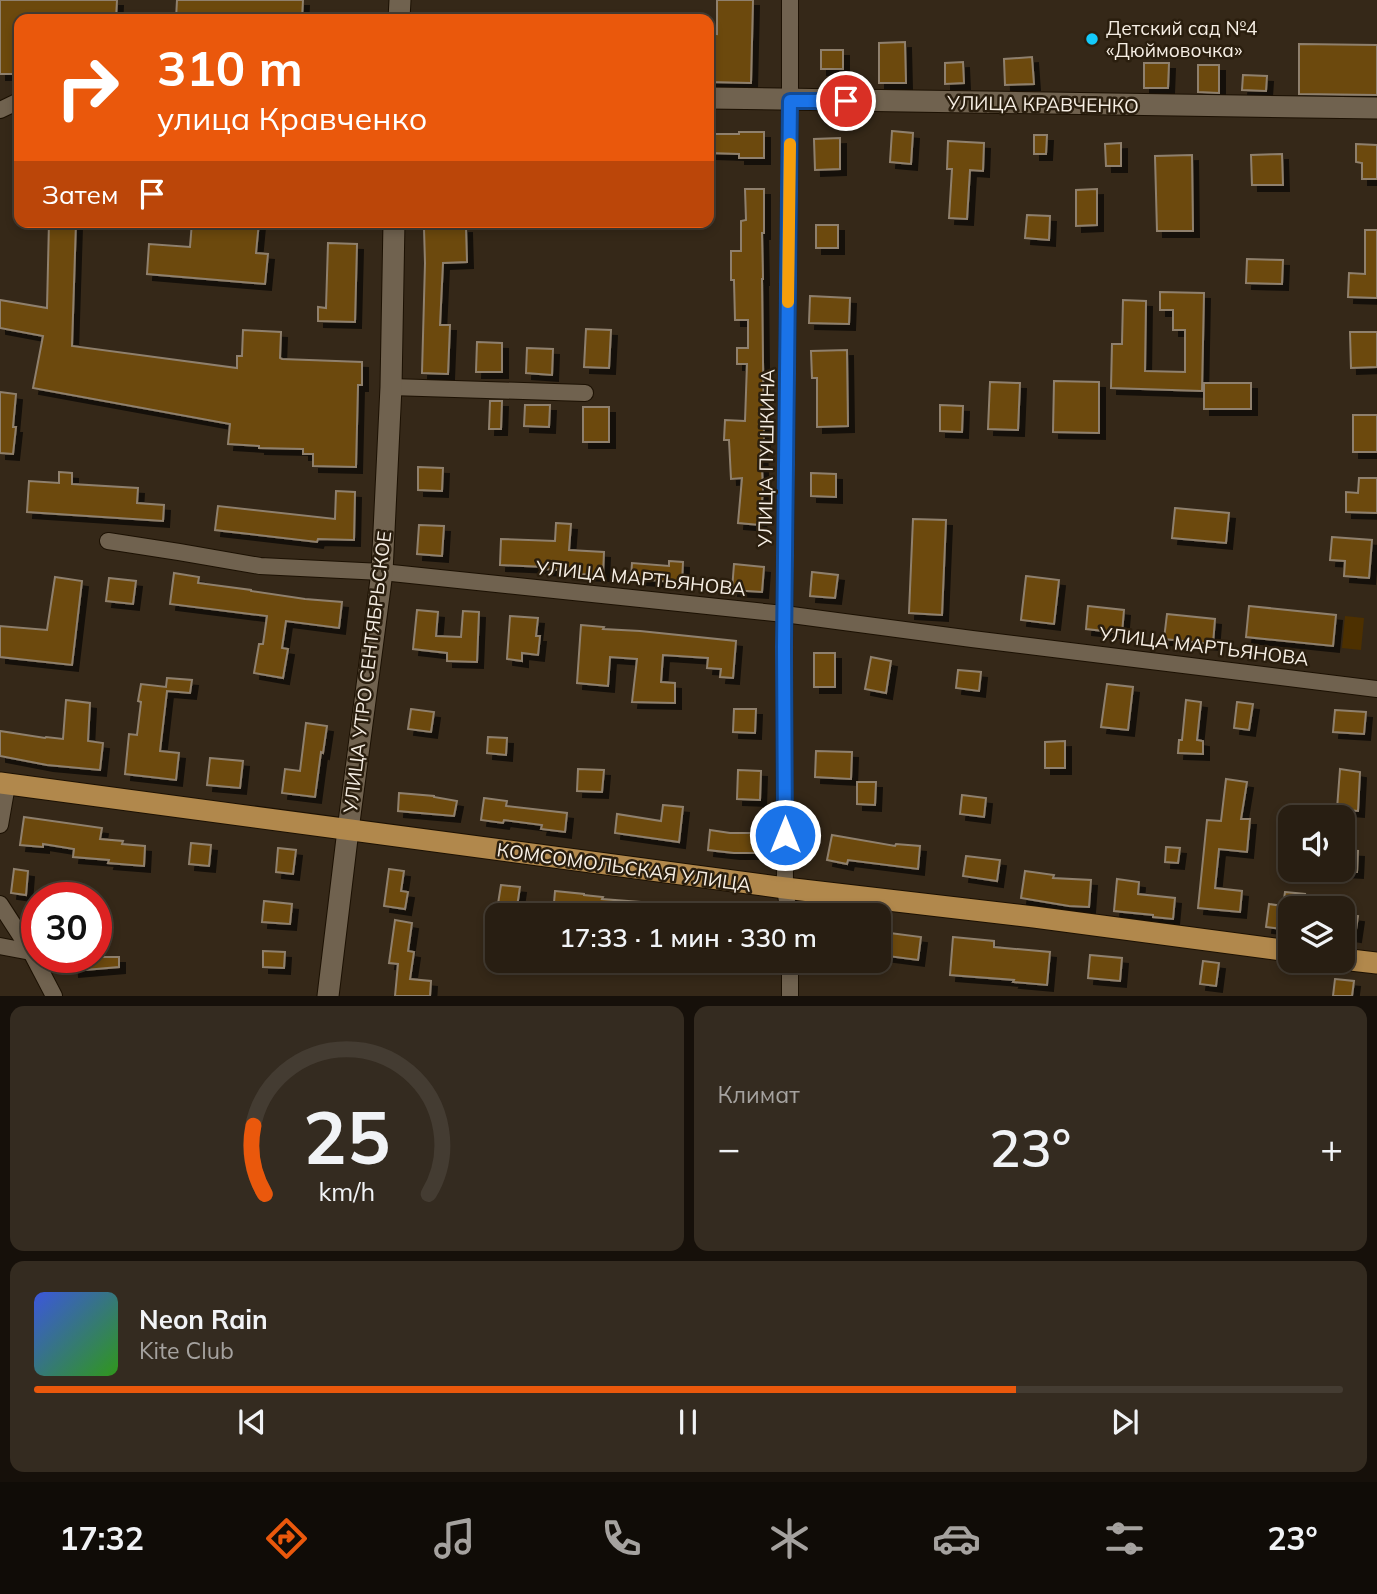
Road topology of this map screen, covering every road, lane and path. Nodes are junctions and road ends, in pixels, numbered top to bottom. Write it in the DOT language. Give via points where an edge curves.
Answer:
graph roads {
  1 [pos="790,0"];
  2 [pos="714,99"];
  3 [pos="790,101"];
  4 [pos="1377,108"];
  5 [pos="394,228"];
  6 [pos="391,387"];
  7 [pos="585,393"];
  8 [pos="108,541"];
  9 [pos="382,572"];
  10 [pos="784,614"];
  11 [pos="1377,689"];
  12 [pos="3,784"];
  13 [pos="0,825"];
  14 [pos="348,830"];
  15 [pos="785,888"];
  16 [pos="787,903"];
  17 [pos="0,904"];
  18 [pos="21,938"];
  19 [pos="0,946"];
  20 [pos="1278,949"];
  21 [pos="21,950"];
  22 [pos="1355,960"];
  23 [pos="1377,963"];
  24 [pos="41,973"];
  25 [pos="790,973"];
  26 [pos="54,996"];
  27 [pos="328,996"];
  28 [pos="790,996"];
  1 -- 3 [label="street, УЛИЦА ПУШКИНА"];
  2 -- 3 [label="street, УЛИЦА КРАВЧЕНКО"];
  3 -- 4 [label="street, УЛИЦА КРАВЧЕНКО"];
  3 -- 10 [label="street, УЛИЦА ПУШКИНА"];
  5 -- 6 [label="street, УЛИЦА УТРО СЕНТЯБРЬСКОЕ"];
  6 -- 7 [label="street"];
  6 -- 9 [label="street, УЛИЦА УТРО СЕНТЯБРЬСКОЕ"];
  8 -- 9 [label="street, УЛИЦА МАРТЬЯНОВА" via="260,566"];
  9 -- 10 [label="street, УЛИЦА МАРТЬЯНОВА"];
  9 -- 14 [label="street, УЛИЦА УТРО СЕНТЯБРЬСКОЕ"];
  10 -- 11 [label="street, УЛИЦА МАРТЬЯНОВА"];
  10 -- 15 [label="street, УЛИЦА ПУШКИНА"];
  12 -- 13 [label="street"];
  12 -- 14 [label="main road, КОМСОМОЛЬСКАЯ УЛИЦА"];
  14 -- 15 [label="main road, КОМСОМОЛЬСКАЯ УЛИЦА"];
  14 -- 27 [label="street, УЛИЦА УТРО СЕНТЯБРЬСКОЕ"];
  15 -- 16 [label="street, УЛИЦА ПУШКИНА"];
  15 -- 20 [label="main road, КОМСОМОЛЬСКАЯ УЛИЦА"];
  17 -- 18 [label="street"];
  19 -- 21 [label="street"];
  22 -- 23 [label="main road"];
  24 -- 26 [label="street"];
  25 -- 28 [label="street"];
}
